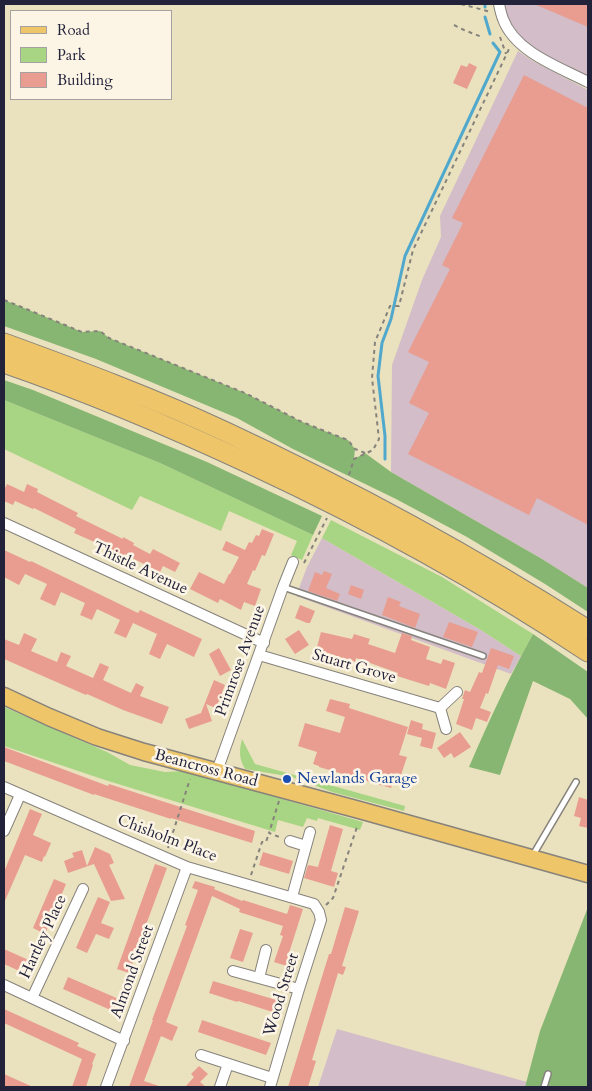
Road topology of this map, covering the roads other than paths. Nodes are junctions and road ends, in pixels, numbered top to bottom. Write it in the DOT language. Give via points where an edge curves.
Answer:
graph roads {
  1 [pos="500,4"];
  2 [pos="588,82"];
  3 [pos="4,343"];
  4 [pos="4,363"];
  5 [pos="4,523"];
  6 [pos="293,562"];
  7 [pos="283,587"];
  8 [pos="588,630"];
  9 [pos="264,643"];
  10 [pos="588,652"];
  11 [pos="259,655"];
  12 [pos="483,656"];
  13 [pos="458,692"];
  14 [pos="4,696"];
  15 [pos="440,708"];
  16 [pos="446,729"];
  17 [pos="217,771"];
  18 [pos="576,782"];
  19 [pos="4,787"];
  20 [pos="20,795"];
  21 [pos="4,831"];
  22 [pos="310,832"];
  23 [pos="290,841"];
  24 [pos="306,846"];
  25 [pos="532,857"];
  26 [pos="188,867"];
  27 [pos="588,874"];
  28 [pos="82,889"];
  29 [pos="292,897"];
  30 [pos="319,912"];
  31 [pos="266,950"];
  32 [pos="233,971"];
  33 [pos="259,978"];
  34 [pos="4,985"];
  35 [pos="299,989"];
  36 [pos="32,998"];
  37 [pos="124,1041"];
  38 [pos="201,1055"];
  39 [pos="228,1064"];
  40 [pos="548,1074"];
  41 [pos="271,1083"];
  42 [pos="106,1087"];
  43 [pos="220,1087"];
  44 [pos="544,1087"];
  1 -- 2 [label="street" via="508,29 528,51"];
  3 -- 8 [label="highway" via="160,403 318,475 476,560"];
  4 -- 10 [label="highway" via="206,443 329,502 392,534"];
  5 -- 9 [label="street, Thistle Avenue"];
  6 -- 7 [label="street, Primrose Avenue"];
  7 -- 9 [label="street, Primrose Avenue"];
  7 -- 12 [label="lane"];
  9 -- 11 [label="street, Primrose Avenue"];
  11 -- 15 [label="street, Stuart Grove"];
  11 -- 17 [label="street, Primrose Avenue"];
  13 -- 15 [label="street"];
  14 -- 17 [label="main road, Beancross Road" via="97,737"];
  15 -- 16 [label="street"];
  17 -- 25 [label="main road, Beancross Road"];
  18 -- 25 [label="lane"];
  19 -- 20 [label="street, Chisholm Place"];
  20 -- 21 [label="street"];
  20 -- 26 [label="street, Chisholm Place"];
  22 -- 24 [label="street"];
  23 -- 24 [label="street"];
  24 -- 29 [label="street"];
  25 -- 27 [label="main road, Beancross Road"];
  26 -- 29 [label="street, Chisholm Place"];
  26 -- 37 [label="street, Almond Street"];
  28 -- 36 [label="street, Hartley Place"];
  29 -- 30 [label="street, Chisholm Place" via="314,904"];
  30 -- 35 [label="street, Wood Street" via="321,920"];
  31 -- 33 [label="street"];
  32 -- 33 [label="street"];
  33 -- 35 [label="street"];
  34 -- 36 [label="street"];
  35 -- 41 [label="street, Wood Street"];
  36 -- 37 [label="street"];
  37 -- 42 [label="street, Almond Street"];
  38 -- 39 [label="street"];
  39 -- 41 [label="street"];
  39 -- 43 [label="street"];
  40 -- 44 [label="lane"];
}
